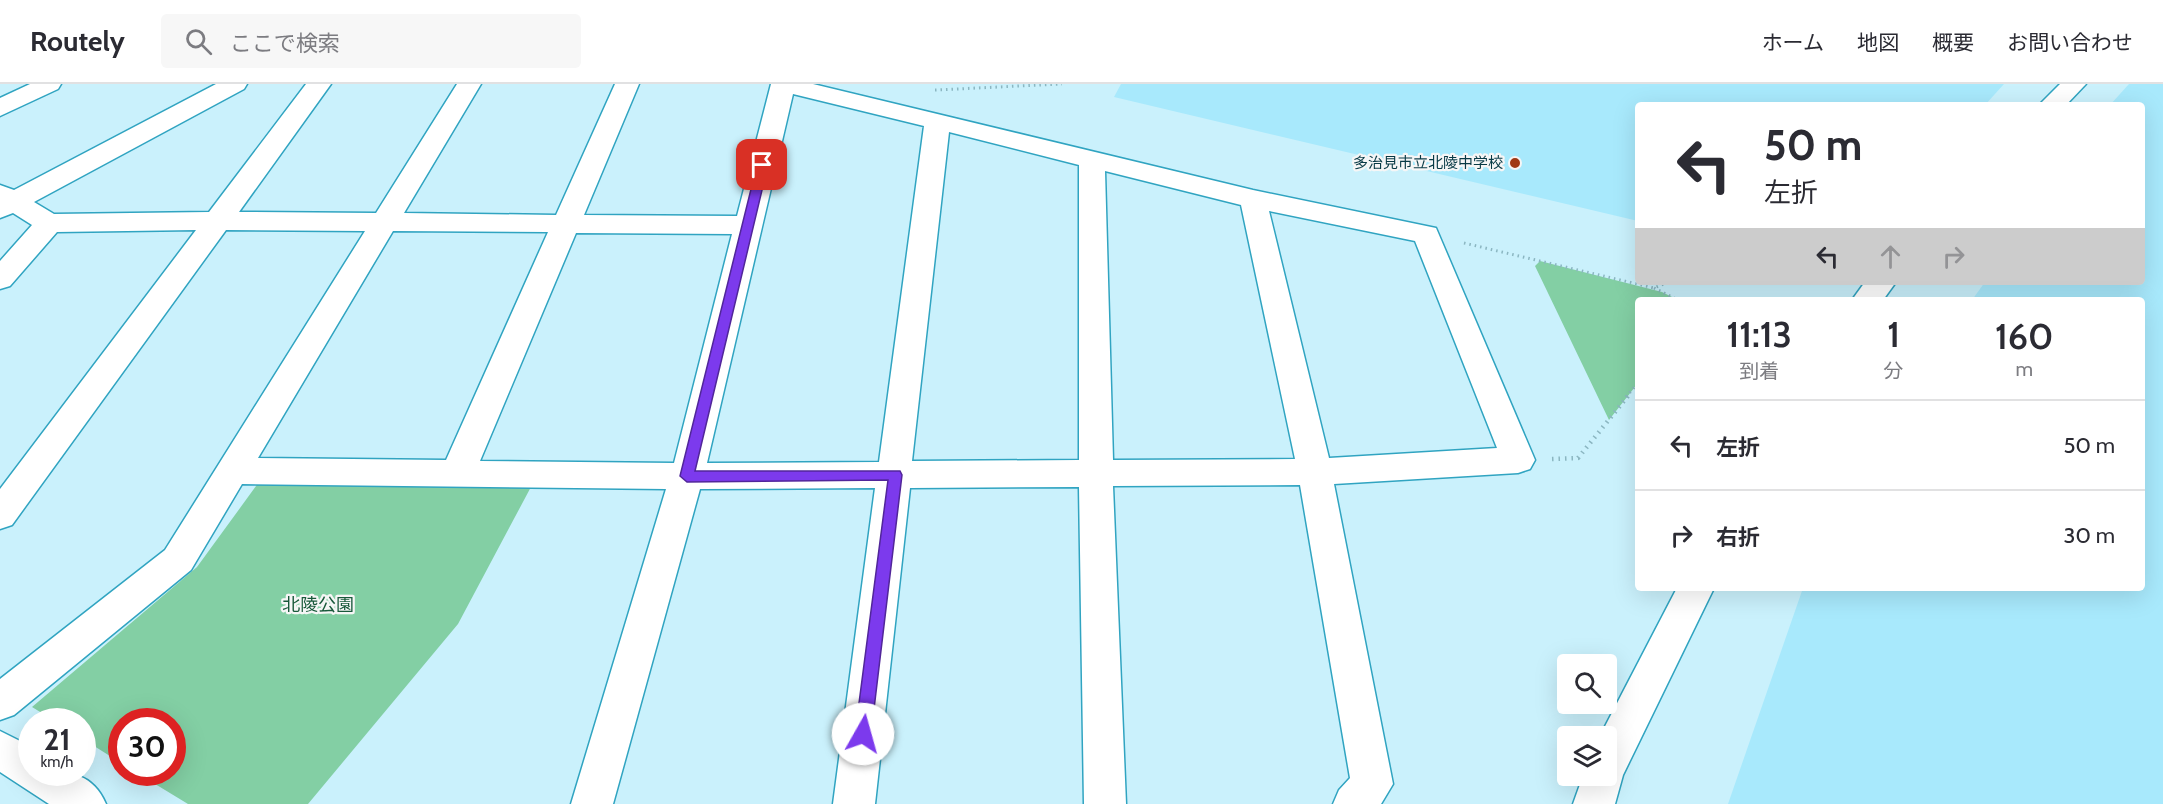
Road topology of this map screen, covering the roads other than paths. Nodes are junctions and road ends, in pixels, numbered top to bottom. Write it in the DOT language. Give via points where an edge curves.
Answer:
graph roads {
  1 [pos="49,84"];
  2 [pos="235,84"];
  3 [pos="319,84"];
  4 [pos="469,84"];
  5 [pos="627,84"];
  6 [pos="783,84"];
  7 [pos="2074,84"];
  8 [pos="2054,102"];
  9 [pos="935,106"];
  10 [pos="0,108"];
  11 [pos="1092,160"];
  12 [pos="1252,200"];
  13 [pos="4,202"];
  14 [pos="218,221"];
  15 [pos="49,223"];
  16 [pos="387,223"];
  17 [pos="564,224"];
  18 [pos="747,225"];
  19 [pos="0,279"];
  20 [pos="1879,285"];
  21 [pos="1869,297"];
  22 [pos="233,471"];
  23 [pos="1315,472"];
  24 [pos="1096,473"];
  25 [pos="457,474"];
  26 [pos="895,475"];
  27 [pos="687,476"];
  28 [pos="0,515"];
  29 [pos="1694,591"];
  30 [pos="0,702"];
  31 [pos="1617,744"];
  32 [pos="0,750"];
  33 [pos="18,761"];
  34 [pos="57,786"];
  35 [pos="1600,786"];
  36 [pos="85,804"];
  37 [pos="592,804"];
  38 [pos="854,804"];
  39 [pos="1105,804"];
  40 [pos="1354,804"];
  41 [pos="1594,804"];
  1 -- 10 [label="street"];
  2 -- 13 [label="street"];
  3 -- 14 [label="street"];
  4 -- 16 [label="street"];
  5 -- 17 [label="street"];
  6 -- 9 [label="street"];
  6 -- 18 [label="street"];
  7 -- 8 [label="street"];
  9 -- 11 [label="street"];
  9 -- 26 [label="street"];
  11 -- 12 [label="street"];
  11 -- 24 [label="street"];
  12 -- 23 [label="street"];
  12 -- 23 [label="street" via="1426,234 1518,460"];
  13 -- 15 [label="street"];
  14 -- 15 [label="street"];
  14 -- 16 [label="street"];
  14 -- 28 [label="street"];
  15 -- 19 [label="street"];
  16 -- 17 [label="street"];
  16 -- 22 [label="street"];
  17 -- 18 [label="street"];
  17 -- 25 [label="street"];
  18 -- 27 [label="street"];
  20 -- 21 [label="street"];
  22 -- 25 [label="street"];
  22 -- 30 [label="street" via="178,560"];
  23 -- 24 [label="street"];
  23 -- 40 [label="street" via="1372,783"];
  24 -- 26 [label="street"];
  24 -- 39 [label="street"];
  25 -- 27 [label="street"];
  26 -- 27 [label="street"];
  26 -- 38 [label="street"];
  27 -- 37 [label="street"];
  29 -- 31 [label="street"];
  32 -- 33 [label="street"];
  34 -- 36 [label="street"];
  35 -- 41 [label="street"];
}
